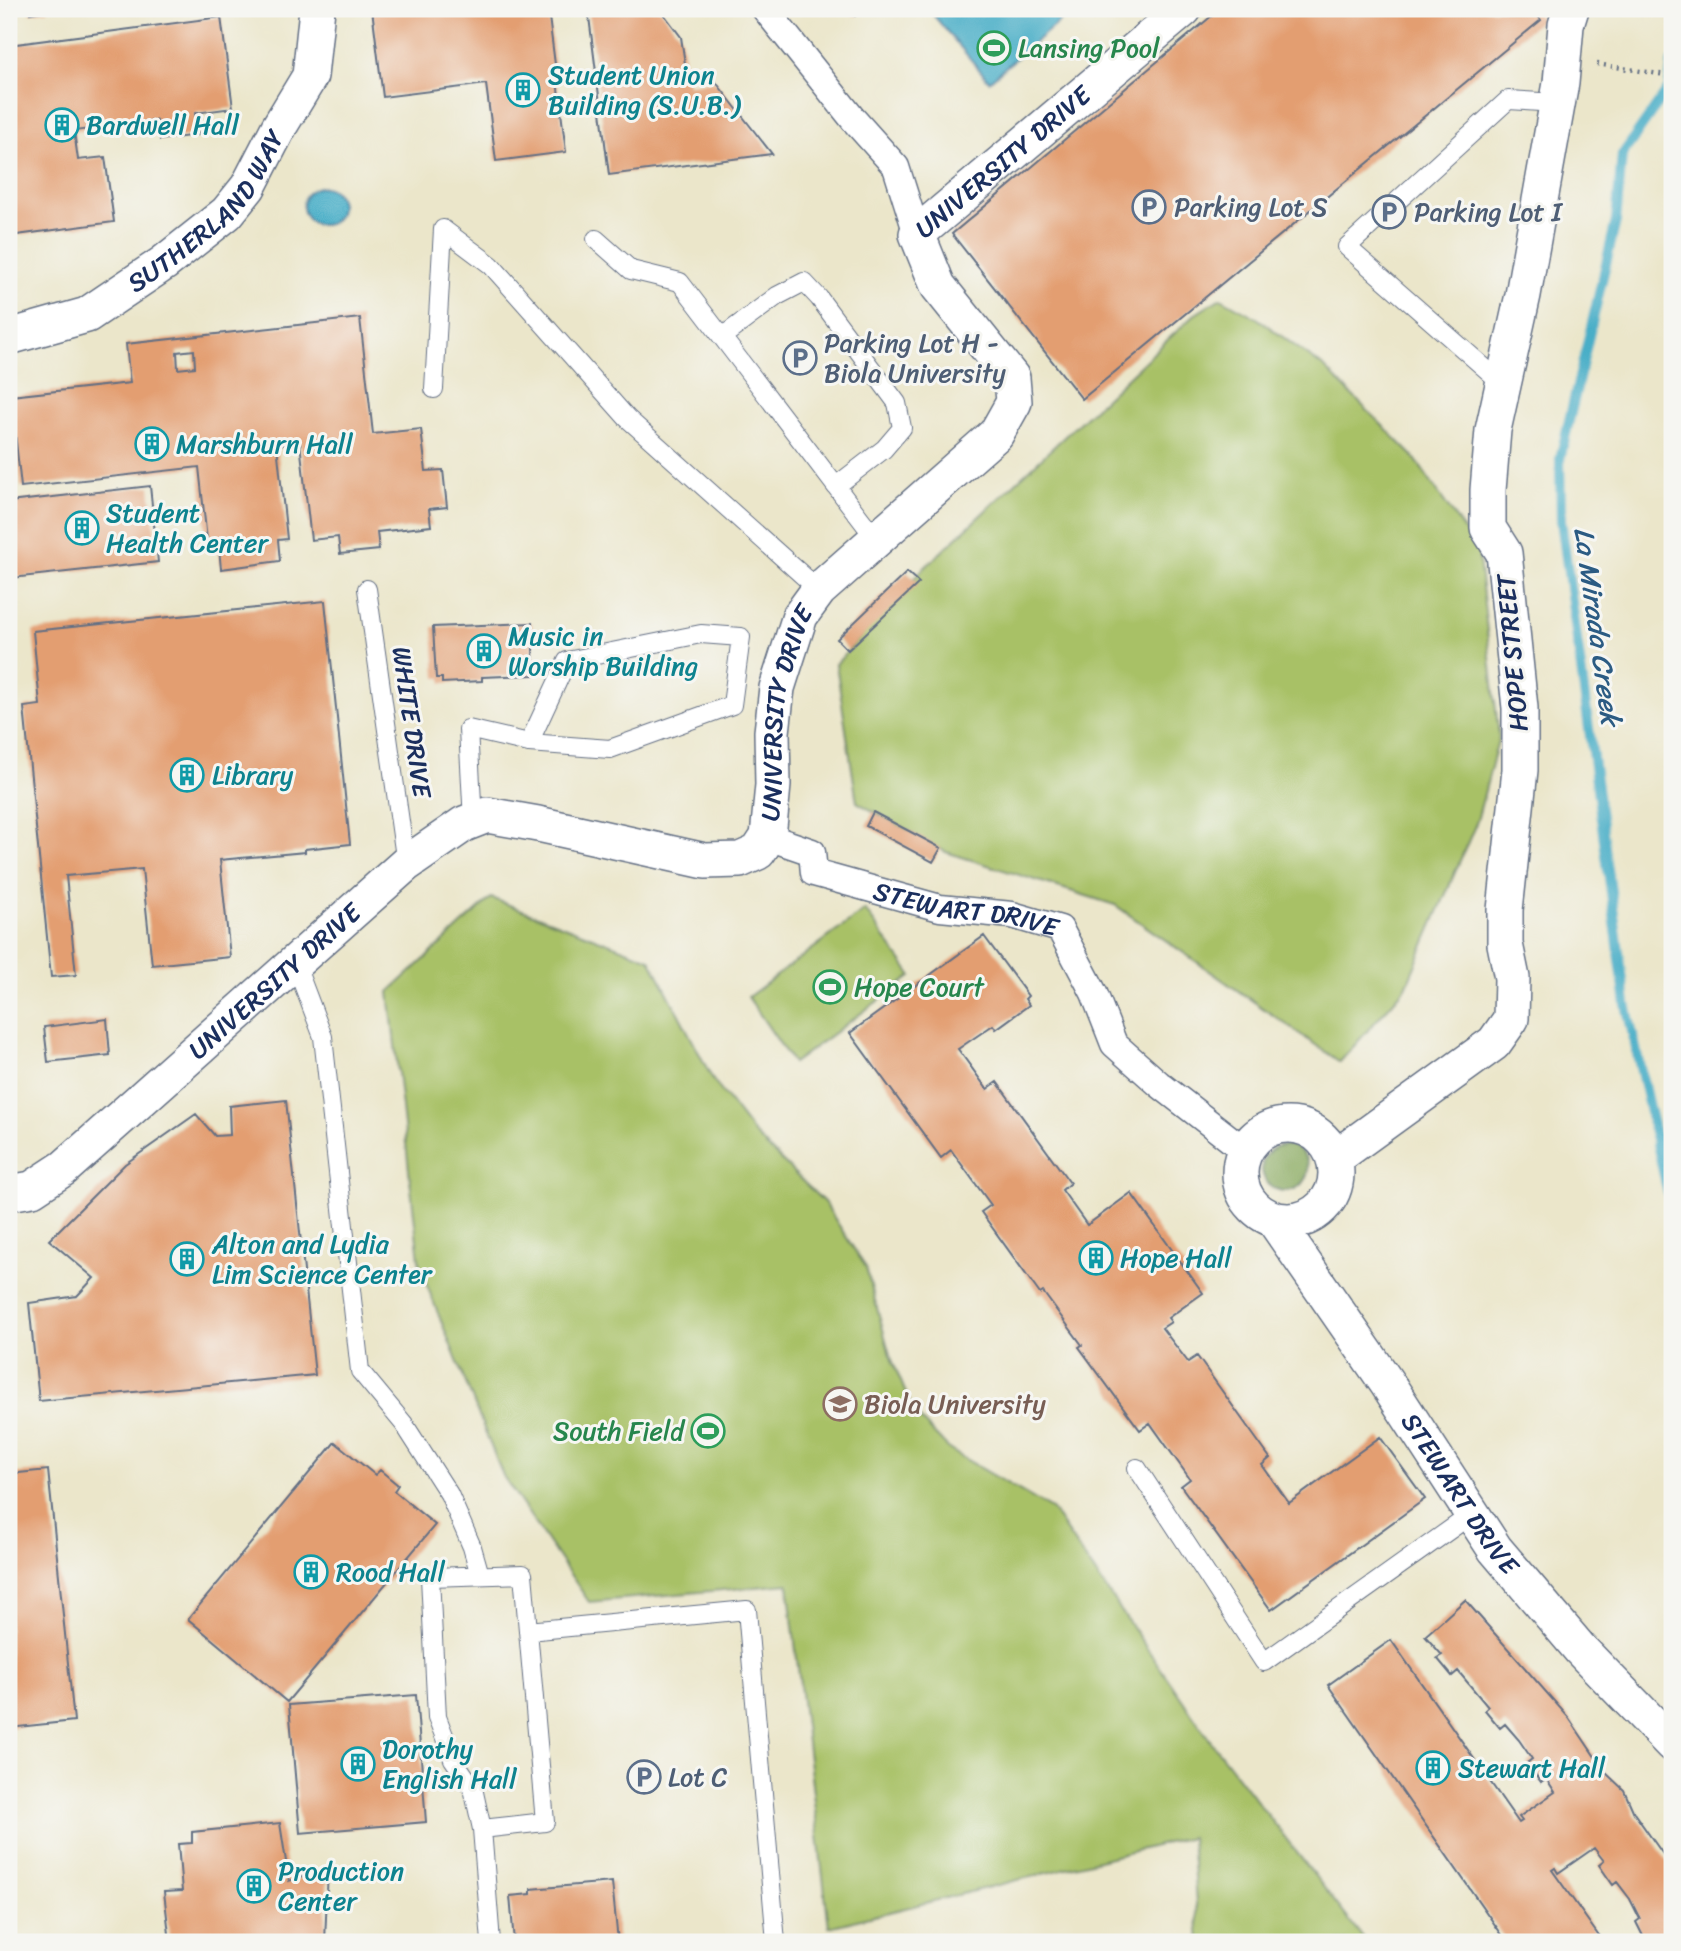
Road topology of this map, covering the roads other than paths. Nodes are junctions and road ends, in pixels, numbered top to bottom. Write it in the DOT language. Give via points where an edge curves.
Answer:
graph roads {
  1 [pos="317,9"];
  2 [pos="765,9"];
  3 [pos="1184,9"];
  4 [pos="1571,9"];
  5 [pos="1557,103"];
  6 [pos="917,234"];
  7 [pos="596,239"];
  8 [pos="9,337"];
  9 [pos="722,337"];
  10 [pos="1503,384"];
  11 [pos="434,389"];
  12 [pos="836,486"];
  13 [pos="876,539"];
  14 [pos="367,589"];
  15 [pos="820,590"];
  16 [pos="529,743"];
  17 [pos="472,821"];
  18 [pos="768,837"];
  19 [pos="406,863"];
  20 [pos="295,963"];
  21 [pos="1244,1150"];
  22 [pos="1344,1152"];
  23 [pos="9,1193"];
  24 [pos="1274,1220"];
  25 [pos="1137,1468"];
  26 [pos="1472,1514"];
  27 [pos="480,1575"];
  28 [pos="528,1631"];
  29 [pos="1672,1744"];
  30 [pos="482,1829"];
  31 [pos="491,1942"];
  32 [pos="776,1942"];
  1 -- 8 [label="street, SUTHERLAND WAY" via="310,76 248,187 227,213 164,263 87,314"];
  2 -- 6 [label="street" via="896,167"];
  3 -- 6 [label="street, UNIVERSITY DRIVE"];
  4 -- 5 [label="street, HOPE STREET"];
  5 -- 10 [label="street, HOPE STREET"];
  5 -- 10 [label="lane" via="1508,100 1347,247"];
  6 -- 13 [label="street, UNIVERSITY DRIVE" via="938,286 1012,378 1014,402 996,434"];
  7 -- 9 [label="lane" via="631,270 680,282"];
  9 -- 12 [label="lane"];
  9 -- 12 [label="lane" via="804,282 820,298 897,403 902,428 884,449"];
  10 -- 22 [label="street, HOPE STREET" via="1493,430 1488,491 1489,528 1504,553 1520,708 1520,770 1505,910 1511,1019 1494,1043"];
  11 -- 15 [label="lane" via="443,229 492,265 627,418"];
  12 -- 13 [label="lane"];
  13 -- 15 [label="street, UNIVERSITY DRIVE"];
  14 -- 19 [label="lane, WHITE DRIVE"];
  15 -- 18 [label="street, UNIVERSITY DRIVE" via="800,616 777,688"];
  16 -- 16 [label="lane" via="610,750 732,705 741,637 701,634 567,661"];
  16 -- 17 [label="lane" via="468,729"];
  17 -- 18 [label="street, UNIVERSITY DRIVE" via="487,816 538,824 705,861 740,860 758,852"];
  17 -- 19 [label="street, UNIVERSITY DRIVE"];
  18 -- 21 [label="street, STEWART DRIVE" via="813,852 814,873 940,908 1012,915 1060,929 1094,993 1114,1044"];
  19 -- 20 [label="street, UNIVERSITY DRIVE"];
  20 -- 23 [label="street, UNIVERSITY DRIVE" via="64,1168 32,1189"];
  20 -- 27 [label="lane" via="323,1037 360,1371 404,1424 449,1494"];
  21 -- 22 [label="street" via="1268,1128 1284,1124 1316,1132"];
  21 -- 24 [label="street" via="1240,1184 1258,1212"];
  22 -- 24 [label="street" via="1333,1193 1322,1207 1291,1222"];
  24 -- 26 [label="street, STEWART DRIVE"];
  25 -- 26 [label="lane" via="1264,1662"];
  26 -- 29 [label="street, STEWART DRIVE" via="1495,1549 1580,1649"];
  27 -- 28 [label="lane" via="523,1574"];
  27 -- 30 [label="lane" via="430,1577 437,1717 453,1759 473,1788"];
  28 -- 30 [label="lane" via="545,1822"];
  28 -- 32 [label="lane" via="747,1610"];
  30 -- 31 [label="lane"];
}
